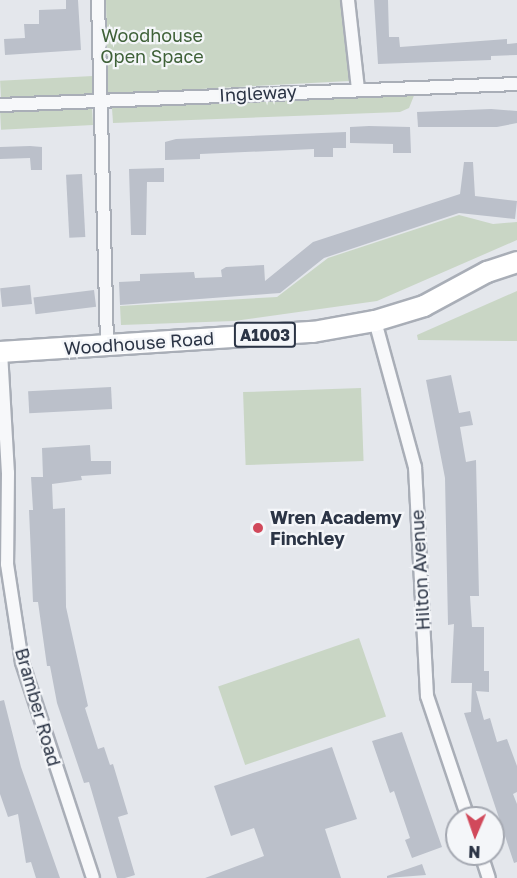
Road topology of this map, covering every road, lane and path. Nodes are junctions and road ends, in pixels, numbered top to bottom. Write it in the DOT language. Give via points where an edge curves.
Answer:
graph roads {
  1 [pos="98,0"];
  2 [pos="348,0"];
  3 [pos="517,84"];
  4 [pos="358,89"];
  5 [pos="101,100"];
  6 [pos="0,105"];
  7 [pos="517,262"];
  8 [pos="375,321"];
  9 [pos="107,345"];
  10 [pos="0,352"];
  11 [pos="464,806"];
  12 [pos="93,878"];
  1 -- 5 [label="street"];
  2 -- 4 [label="street"];
  3 -- 4 [label="street, Ingleway"];
  4 -- 5 [label="street, Ingleway"];
  5 -- 6 [label="street, Ingleway"];
  5 -- 9 [label="street"];
  7 -- 8 [label="main road, Woodhouse Road / A1003" via="487,272 424,306"];
  8 -- 9 [label="main road, Woodhouse Road / A1003" via="313,332"];
  8 -- 11 [label="street, Hilton Avenue" via="415,467 427,696"];
  9 -- 10 [label="main road, Woodhouse Road / A1003"];
  10 -- 12 [label="street, Bramber Road" via="8,473 7,564 22,662"];
}
